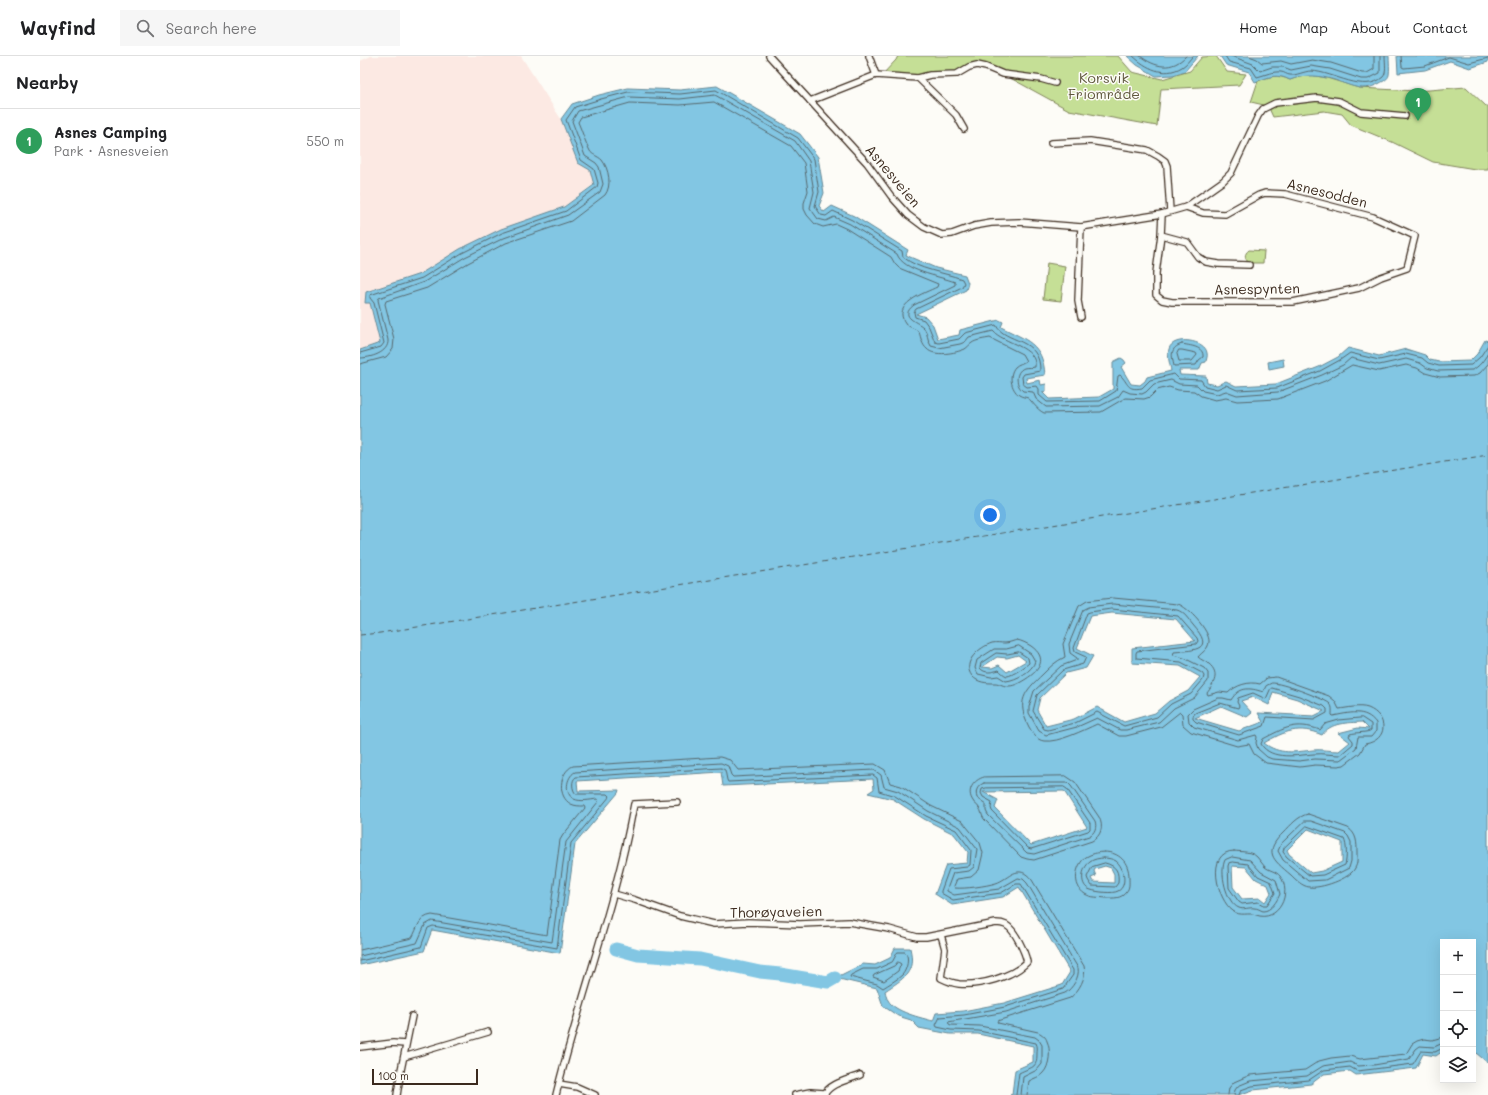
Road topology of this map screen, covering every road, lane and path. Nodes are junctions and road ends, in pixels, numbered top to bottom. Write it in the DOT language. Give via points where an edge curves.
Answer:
graph roads {
  1 [pos="769,56"];
  2 [pos="870,56"];
  3 [pos="876,75"];
  4 [pos="918,78"];
  5 [pos="1055,82"];
  6 [pos="810,101"];
  7 [pos="1405,116"];
  8 [pos="964,129"];
  9 [pos="1051,143"];
  10 [pos="1186,207"];
  11 [pos="1170,211"];
  12 [pos="1162,214"];
  13 [pos="1081,227"];
  14 [pos="1161,235"];
  15 [pos="1415,236"];
  16 [pos="1249,266"];
  17 [pos="1081,317"];
  18 [pos="677,802"];
  19 [pos="614,894"];
  20 [pos="942,934"];
  21 [pos="412,1016"];
  22 [pos="488,1032"];
  23 [pos="405,1044"];
  24 [pos="360,1047"];
  25 [pos="404,1056"];
  26 [pos="860,1075"];
  27 [pos="559,1084"];
  28 [pos="824,1094"];
  29 [pos="398,1095"];
  30 [pos="556,1095"];
  31 [pos="595,1095"];
  32 [pos="795,1095"];
  1 -- 6 [label="street, Asnesveien"];
  2 -- 3 [label="street"];
  3 -- 4 [label="street"];
  3 -- 6 [label="street"];
  4 -- 5 [label="street" via="957,74 977,65 1003,74"];
  4 -- 8 [label="street" via="956,115"];
  6 -- 13 [label="street, Asnesveien" via="867,163 908,215 933,232 942,235 952,234 991,222"];
  7 -- 10 [label="street, Asnesveien" via="1361,112 1339,101 1326,98 1275,103 1258,116 1231,173"];
  9 -- 11 [label="street" via="1090,142 1147,150 1158,156 1167,166"];
  10 -- 11 [label="street, Asnesveien"];
  10 -- 15 [label="street, Asnesodden" via="1225,214 1265,193 1285,194 1373,217"];
  11 -- 12 [label="street, Asnesveien"];
  12 -- 13 [label="street, Asnesveien"];
  12 -- 14 [label="street, Asnespynten"];
  13 -- 17 [label="street" via="1078,301"];
  14 -- 15 [label="street, Asnespynten" via="1156,295 1162,300 1172,302 1293,302 1359,288 1406,268"];
  14 -- 16 [label="street, Asnespynten" via="1187,242 1198,257 1206,262"];
  18 -- 19 [label="street" via="634,804 627,845"];
  19 -- 20 [label="street, Thorøyaveien" via="680,916 714,924 849,922 917,937"];
  19 -- 27 [label="street"];
  20 -- 20 [label="street, Thorøyaveien" via="1002,924 1013,932 1027,962 1010,974 996,978 964,984 948,981 941,978 945,949"];
  21 -- 23 [label="street"];
  22 -- 25 [label="street"];
  23 -- 24 [label="street"];
  23 -- 25 [label="street"];
  25 -- 29 [label="street"];
  26 -- 28 [label="street" via="836,1084"];
  27 -- 30 [label="street"];
  27 -- 31 [label="street" via="577,1087"];
  28 -- 32 [label="street" via="810,1092"];
}
